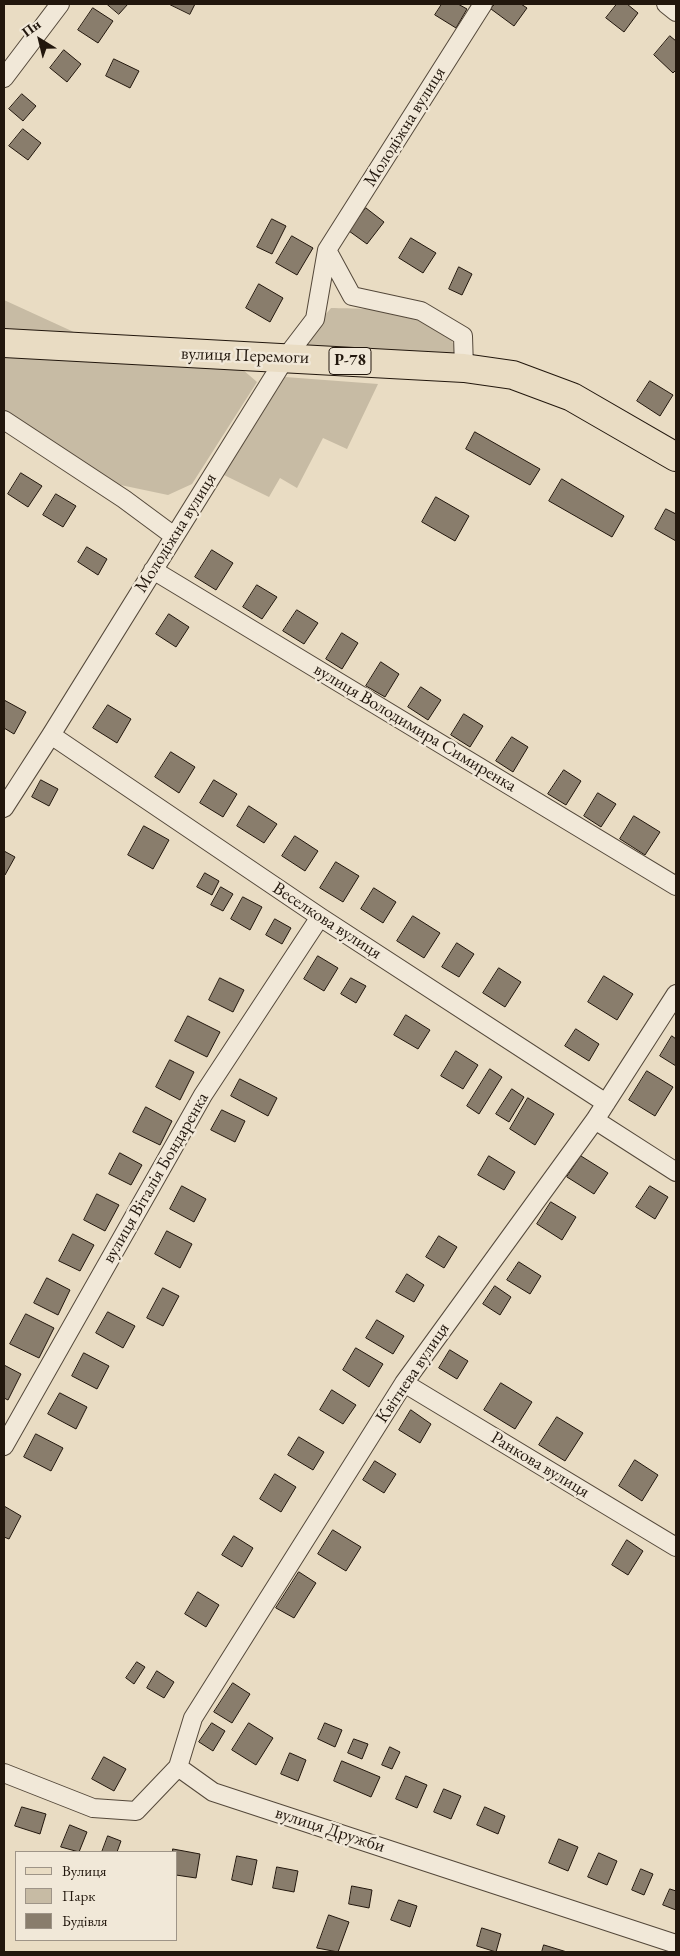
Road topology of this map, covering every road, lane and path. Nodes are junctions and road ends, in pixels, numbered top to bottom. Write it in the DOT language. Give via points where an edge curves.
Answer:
graph roads {
  1 [pos="60,4"];
  2 [pos="484,4"];
  3 [pos="666,4"];
  4 [pos="676,12"];
  5 [pos="4,78"];
  6 [pos="327,250"];
  7 [pos="4,343"];
  8 [pos="286,357"];
  9 [pos="464,368"];
  10 [pos="4,420"];
  11 [pos="676,457"];
  12 [pos="174,536"];
  13 [pos="153,570"];
  14 [pos="51,736"];
  15 [pos="4,808"];
  16 [pos="676,886"];
  17 [pos="320,917"];
  18 [pos="676,994"];
  19 [pos="606,1102"];
  20 [pos="595,1120"];
  21 [pos="676,1172"];
  22 [pos="404,1383"];
  23 [pos="4,1446"];
  24 [pos="676,1547"];
  25 [pos="178,1767"];
  26 [pos="4,1773"];
  27 [pos="676,1944"];
  1 -- 5 [label="street"];
  2 -- 6 [label="street, Молодіжна вулиця"];
  3 -- 4 [label="street"];
  6 -- 8 [label="street, Молодіжна вулиця" via="315,319"];
  6 -- 9 [label="street" via="352,296 421,310 463,336"];
  7 -- 8 [label="main road, вулиця Перемоги / Р-78"];
  8 -- 9 [label="main road, вулиця Перемоги / Р-78"];
  8 -- 12 [label="street, Молодіжна вулиця"];
  9 -- 11 [label="main road, вулиця Перемоги / Р-78" via="513,375 572,397"];
  10 -- 12 [label="street"];
  12 -- 13 [label="street, Молодіжна вулиця"];
  13 -- 14 [label="street, Молодіжна вулиця"];
  13 -- 16 [label="street, вулиця Володимира Симиренка"];
  14 -- 15 [label="street, Молодіжна вулиця"];
  14 -- 17 [label="street, Веселкова вулиця"];
  17 -- 19 [label="street, Веселкова вулиця"];
  17 -- 23 [label="street, вулиця Віталія Бондаренка" via="203,1095"];
  18 -- 19 [label="street, Квітнева вулиця"];
  19 -- 20 [label="street, Квітнева вулиця"];
  20 -- 21 [label="street"];
  20 -- 22 [label="street, Квітнева вулиця"];
  22 -- 24 [label="street, Ранкова вулиця"];
  22 -- 25 [label="street, Квітнева вулиця" via="193,1718"];
  25 -- 26 [label="street" via="136,1811 94,1808"];
  25 -- 27 [label="street, вулиця Дружби" via="213,1792"];
}
